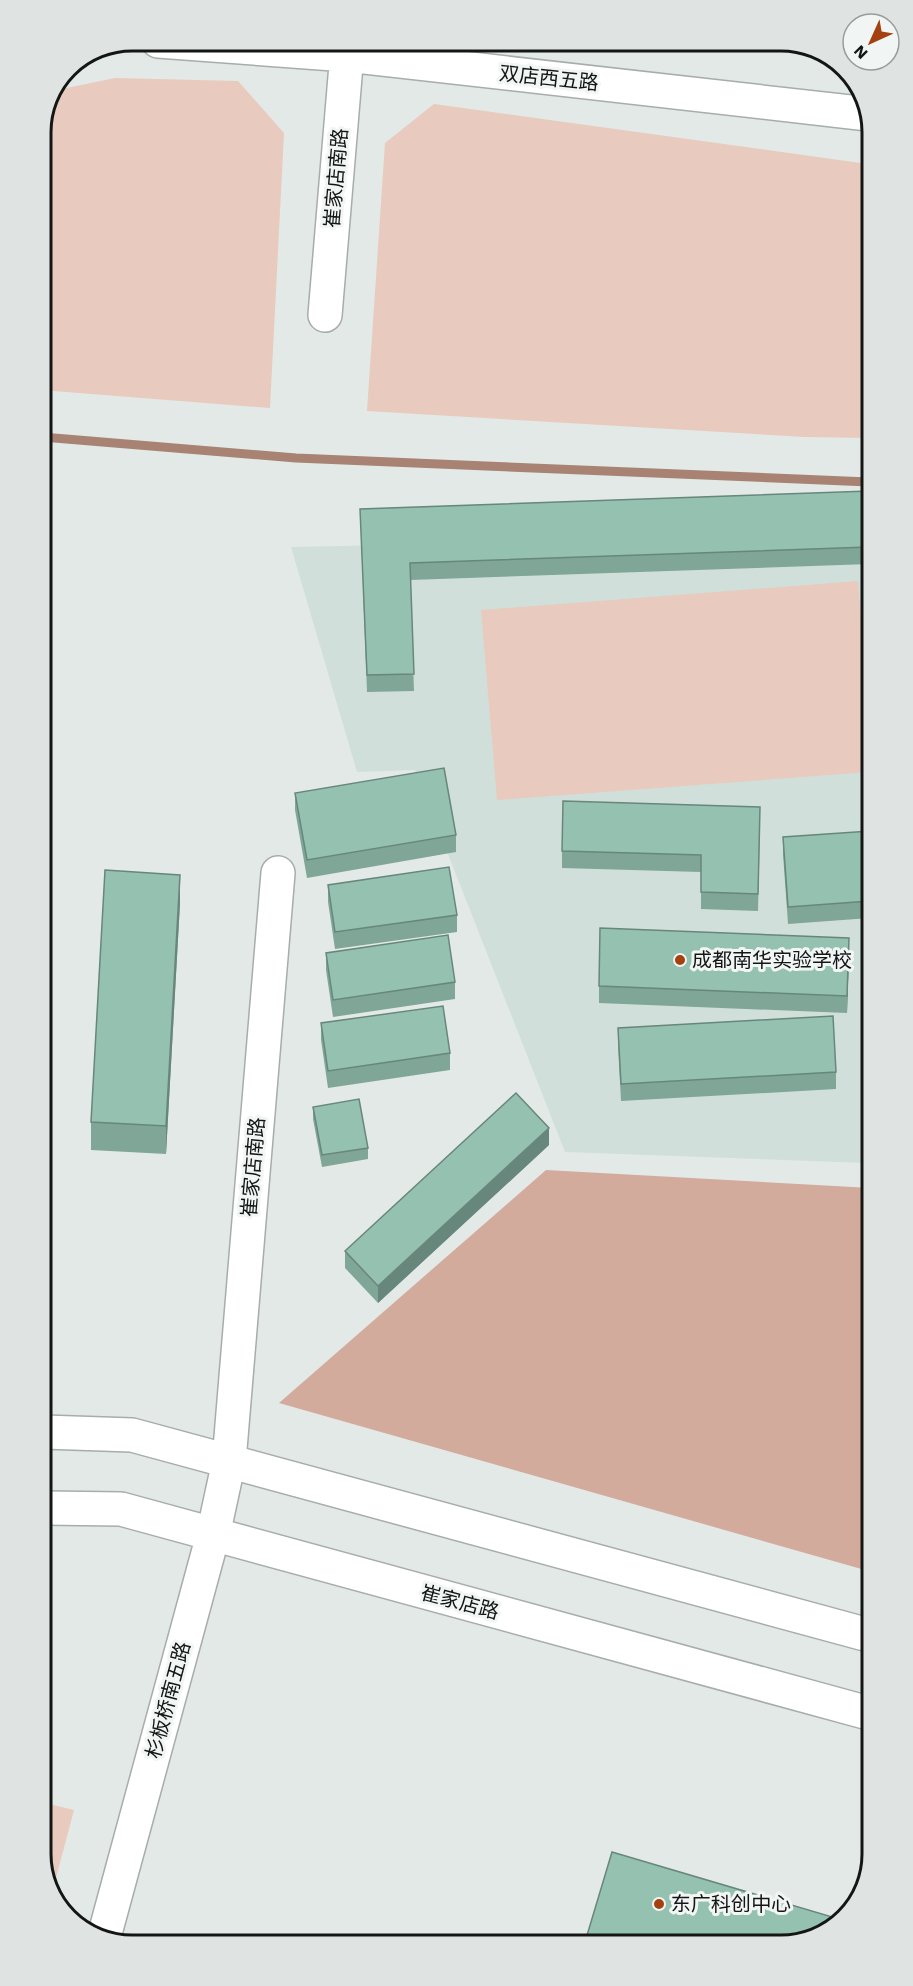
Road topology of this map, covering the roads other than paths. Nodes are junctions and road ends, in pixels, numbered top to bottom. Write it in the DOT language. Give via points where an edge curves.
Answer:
graph roads {
  1 [pos="347,51"];
  2 [pos="371,51"];
  3 [pos="859,113"];
  4 [pos="325,315"];
  5 [pos="278,873"];
  6 [pos="51,1432"];
  7 [pos="229,1461"];
  8 [pos="51,1508"];
  9 [pos="213,1535"];
  10 [pos="862,1633"];
  11 [pos="862,1711"];
  12 [pos="106,1931"];
  1 -- 4 [label="street, 崔家店南路"];
  2 -- 3 [label="street, 双店西五路"];
  5 -- 7 [label="street, 崔家店南路"];
  6 -- 7 [label="street" via="132,1435"];
  7 -- 9 [label="street, 杉板桥南五路"];
  7 -- 10 [label="street"];
  8 -- 9 [label="street, 崔家店路" via="121,1509"];
  9 -- 11 [label="street, 崔家店路"];
  9 -- 12 [label="street, 杉板桥南五路"];
}
